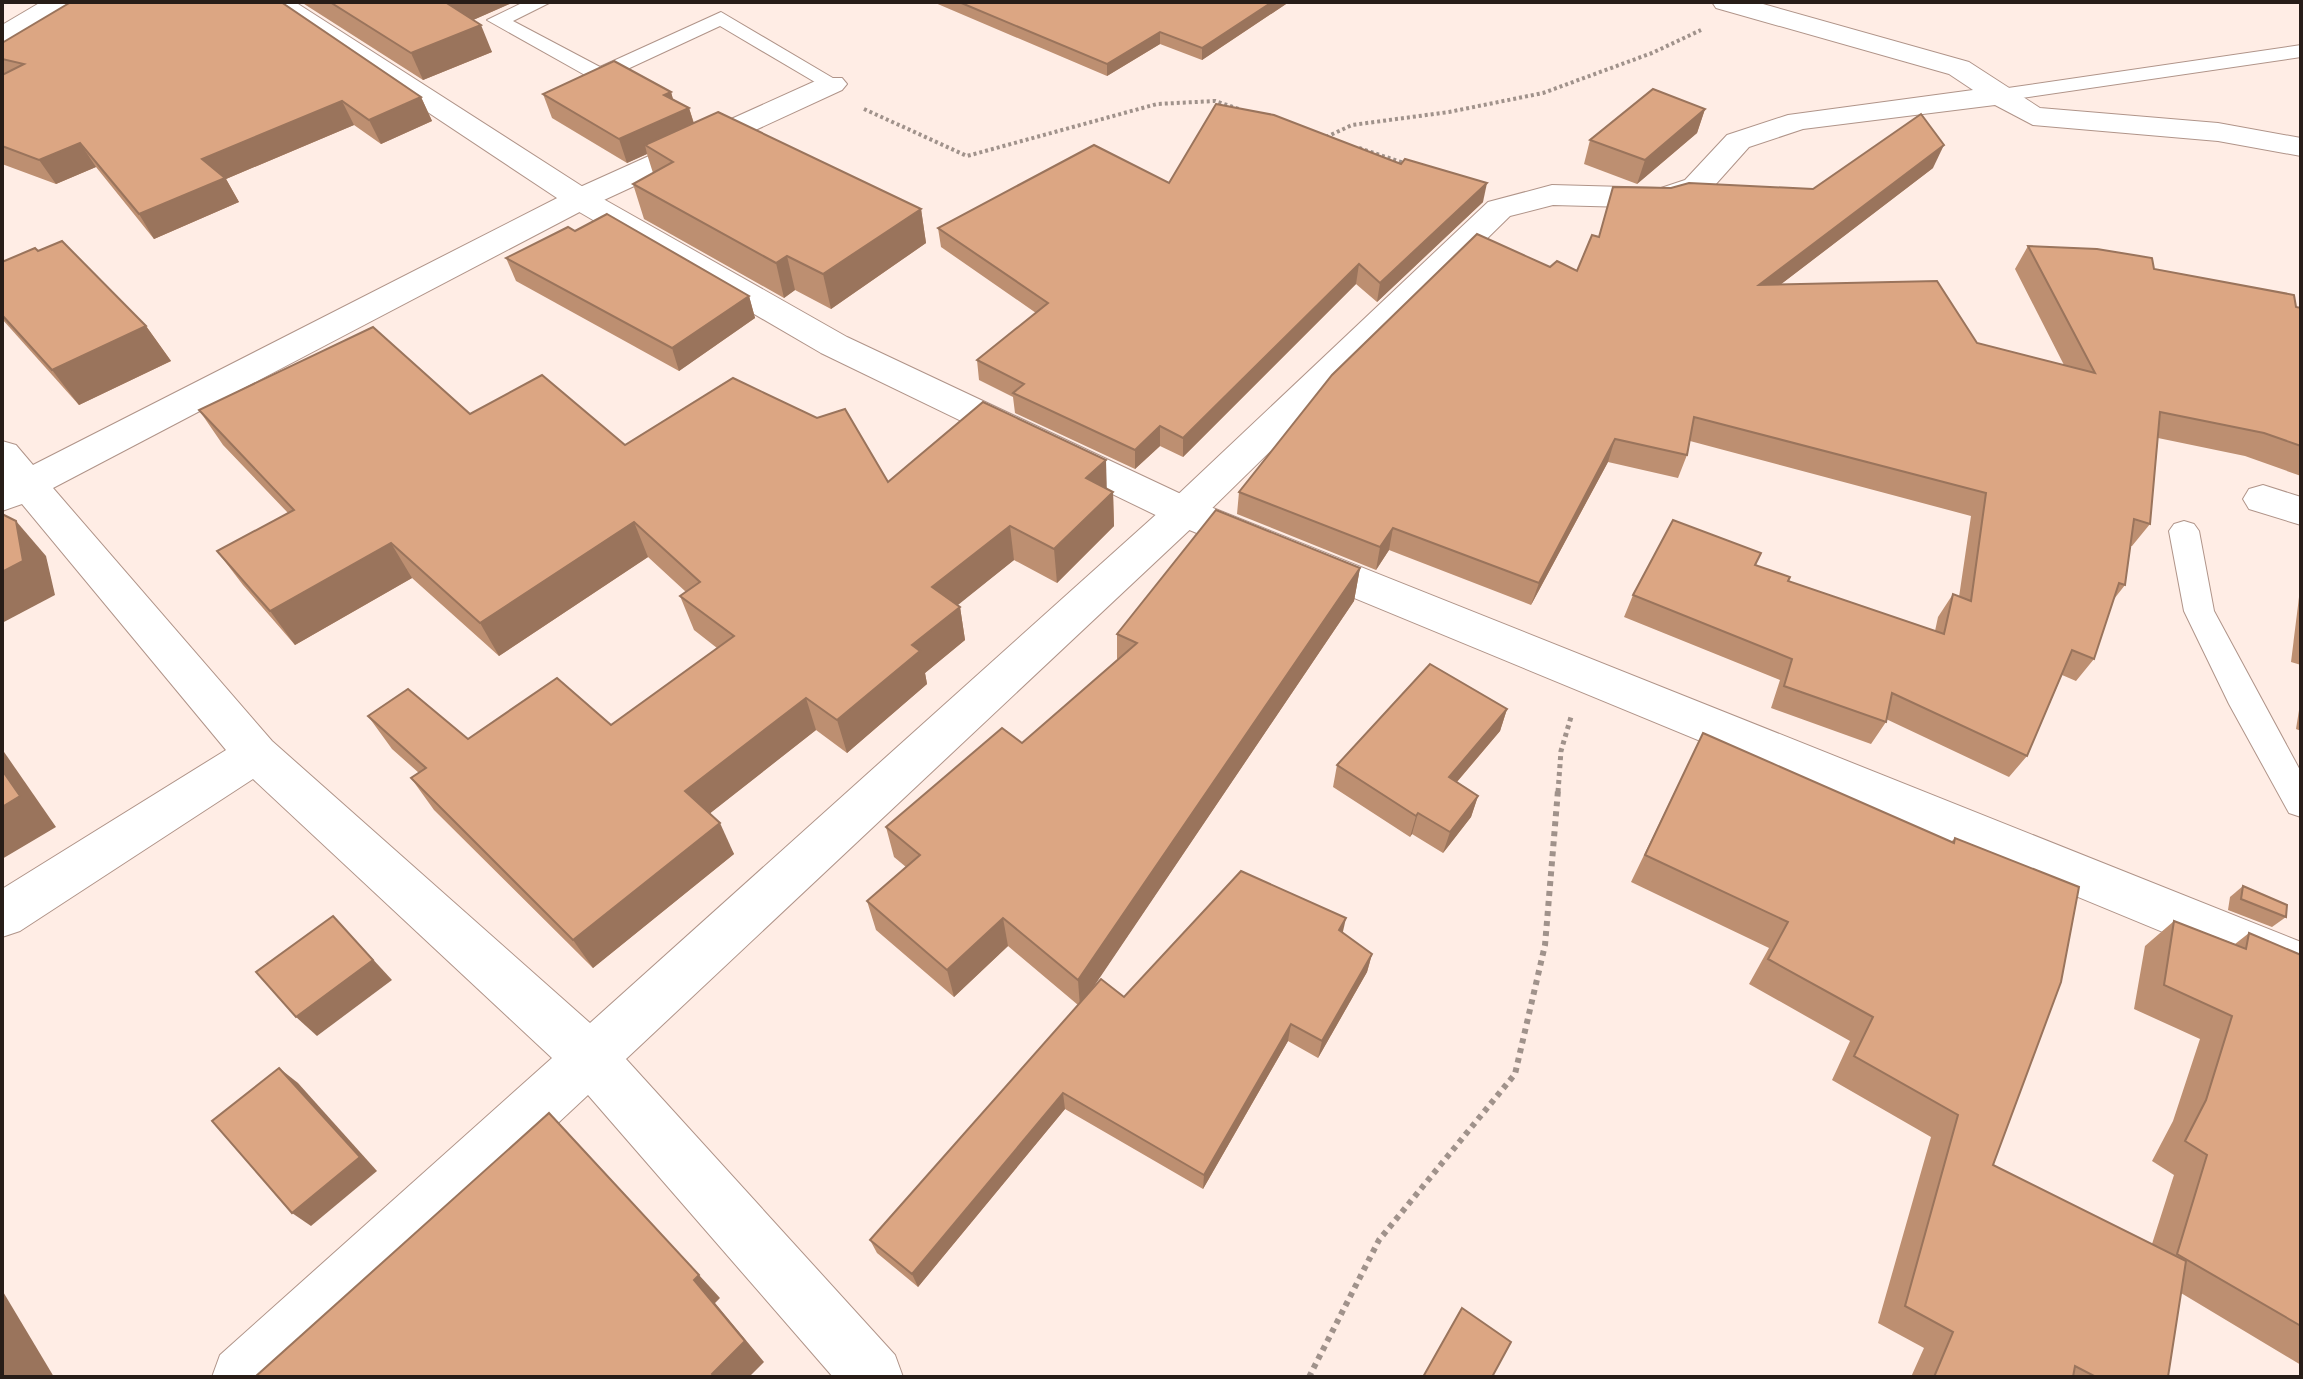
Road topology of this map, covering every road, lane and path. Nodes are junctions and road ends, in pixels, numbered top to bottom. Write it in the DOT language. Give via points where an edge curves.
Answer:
graph roads {
  1 [pos="60,2"];
  2 [pos="276,2"];
  3 [pos="541,2"];
  4 [pos="1736,6"];
  5 [pos="2,37"];
  6 [pos="2301,51"];
  7 [pos="832,84"];
  8 [pos="2001,95"];
  9 [pos="1243,110"];
  10 [pos="1313,133"];
  11 [pos="1326,137"];
  12 [pos="1340,142"];
  13 [pos="1353,146"];
  14 [pos="2301,147"];
  15 [pos="1421,167"];
  16 [pos="580,199"];
  17 [pos="10,479"];
  18 [pos="2263,499"];
  19 [pos="2301,511"];
  20 [pos="1184,512"];
  21 [pos="2184,531"];
  22 [pos="1583,674"];
  23 [pos="256,754"];
  24 [pos="2301,803"];
  25 [pos="2,915"];
  26 [pos="2301,966"];
  27 [pos="590,1058"];
  28 [pos="242,1377"];
  29 [pos="873,1377"];
  30 [pos="1309,1377"];
  1 -- 5 [label="street"];
  2 -- 16 [label="street"];
  3 -- 7 [label="lane" via="497,20 599,75 721,18"];
  4 -- 8 [label="street" via="1959,68"];
  4 -- 11 [label="path" via="1652,53 1543,93 1352,125"];
  6 -- 8 [label="lane"];
  7 -- 9 [label="path" via="874,116 967,156 1157,104 1215,101"];
  7 -- 16 [label="street"];
  8 -- 14 [label="street" via="2033,116 2218,132"];
  8 -- 20 [label="street" via="1799,121 1738,141 1696,187 1664,198 1552,195 1499,209"];
  10 -- 11 [label="path"];
  11 -- 12 [label="path"];
  13 -- 15 [label="path"];
  16 -- 17 [label="street"];
  16 -- 20 [label="street" via="834,345"];
  17 -- 23 [label="street"];
  18 -- 19 [label="street"];
  20 -- 22 [label="street"];
  20 -- 27 [label="street"];
  21 -- 24 [label="lane" via="2199,611"];
  22 -- 26 [label="street"];
  22 -- 30 [label="path" via="1561,751 1545,945 1515,1074 1379,1240"];
  23 -- 25 [label="street"];
  23 -- 27 [label="street"];
  27 -- 28 [label="street"];
  27 -- 29 [label="street"];
}
